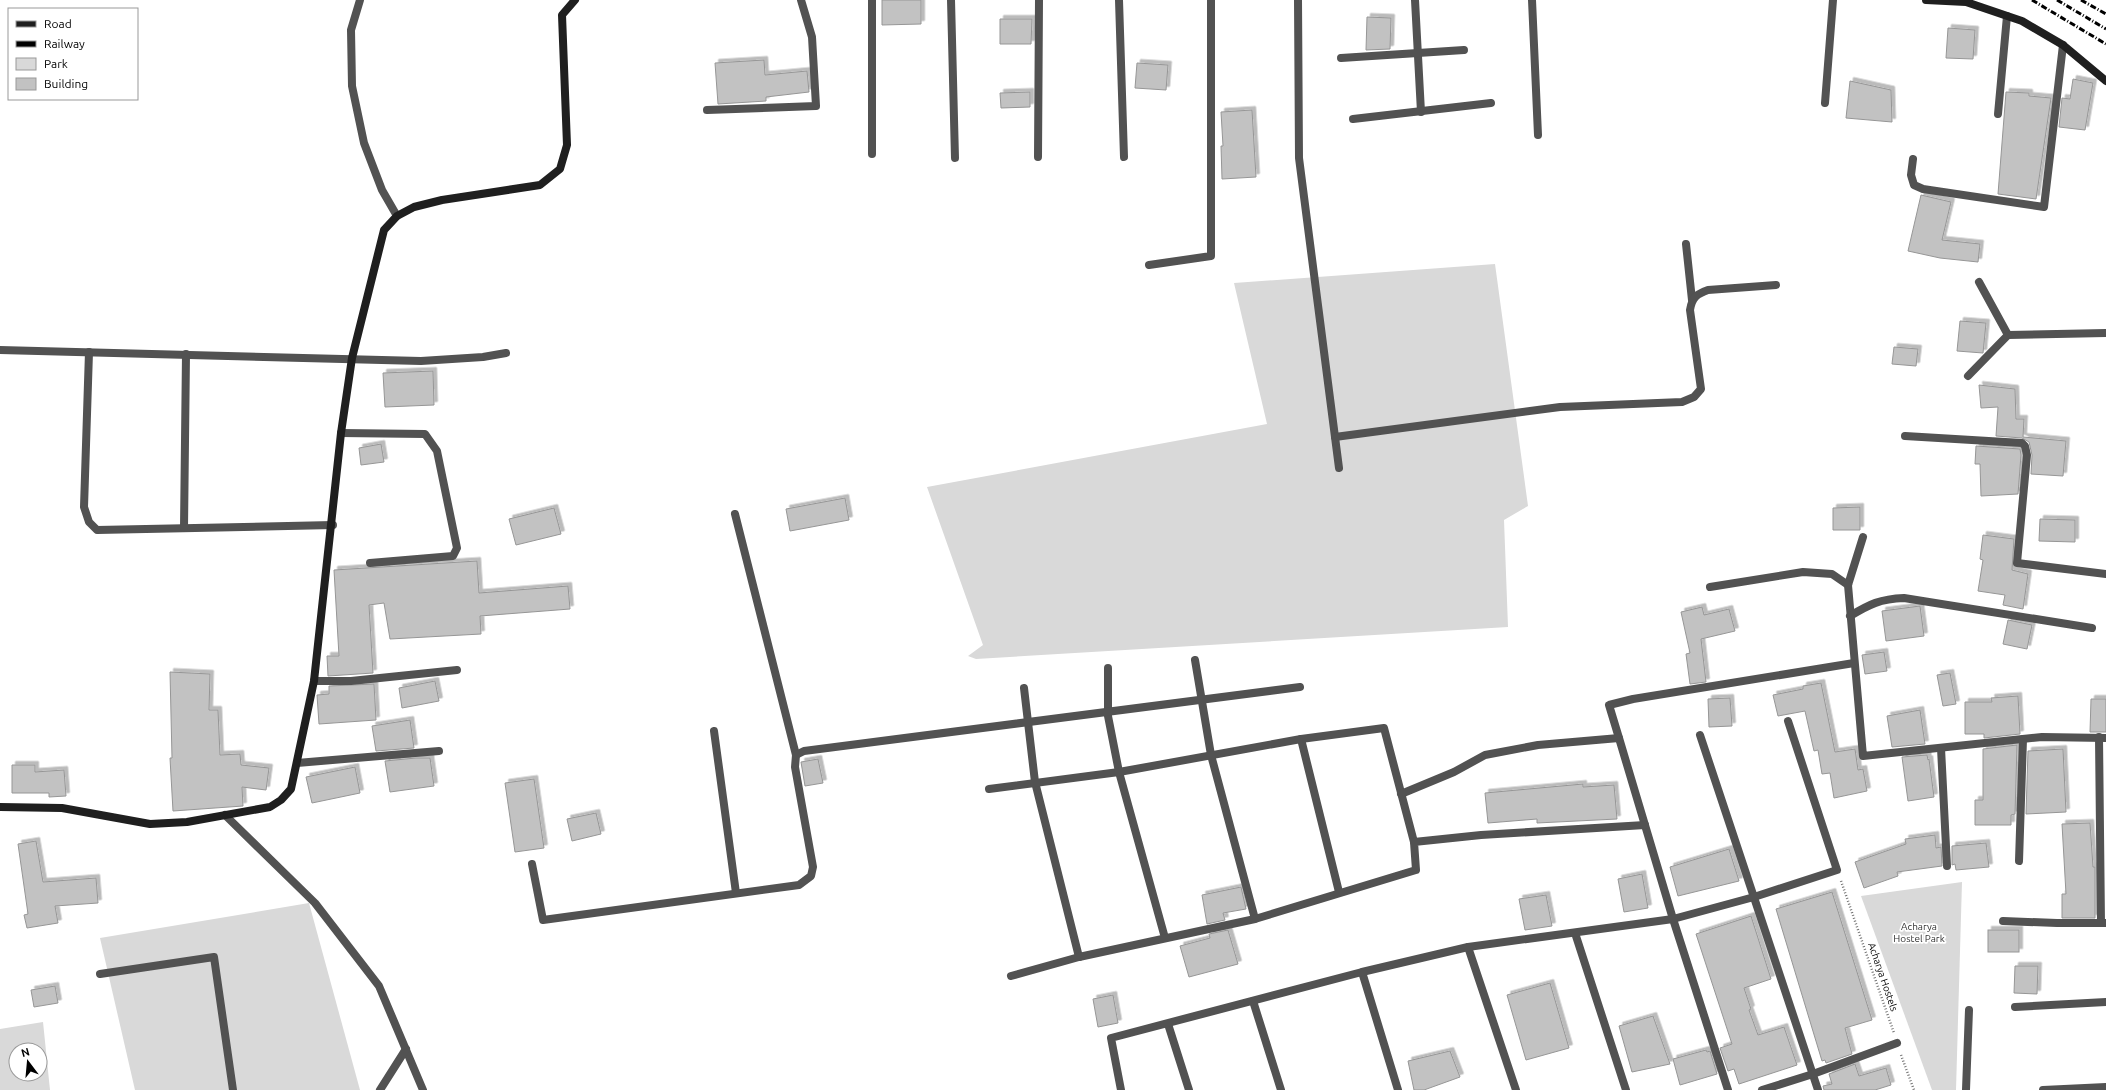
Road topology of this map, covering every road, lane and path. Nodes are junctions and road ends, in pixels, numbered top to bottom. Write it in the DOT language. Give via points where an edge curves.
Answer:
graph roads {
  1 [pos="360,0"];
  2 [pos="575,0"];
  3 [pos="801,0"];
  4 [pos="872,0"];
  5 [pos="951,0"];
  6 [pos="1039,0"];
  7 [pos="1118,0"];
  8 [pos="1211,0"];
  9 [pos="1298,0"];
  10 [pos="1415,0"];
  11 [pos="1532,0"];
  12 [pos="1833,0"];
  13 [pos="1926,0"];
  14 [pos="2007,16"];
  15 [pos="2063,44"];
  16 [pos="1464,50"];
  17 [pos="1418,53"];
  18 [pos="1341,58"];
  19 [pos="2106,81"];
  20 [pos="1491,103"];
  21 [pos="1825,103"];
  22 [pos="707,110"];
  23 [pos="1421,112"];
  24 [pos="1998,114"];
  25 [pos="1353,120"];
  26 [pos="1538,135"];
  27 [pos="872,154"];
  28 [pos="1038,157"];
  29 [pos="1124,157"];
  30 [pos="954,158"];
  31 [pos="1913,159"];
  32 [pos="397,216"];
  33 [pos="1686,244"];
  34 [pos="1149,265"];
  35 [pos="1979,282"];
  36 [pos="1776,285"];
  37 [pos="1692,300"];
  38 [pos="2106,333"];
  39 [pos="2008,335"];
  40 [pos="0,350"];
  41 [pos="89,352"];
  42 [pos="506,353"];
  43 [pos="186,354"];
  44 [pos="352,358"];
  45 [pos="1968,376"];
  46 [pos="341,432"];
  47 [pos="1905,436"];
  48 [pos="1335,437"];
  49 [pos="1339,468"];
  50 [pos="735,514"];
  51 [pos="333,525"];
  52 [pos="184,528"];
  53 [pos="1863,537"];
  54 [pos="370,563"];
  55 [pos="2106,574"];
  56 [pos="1848,585"];
  57 [pos="1710,587"];
  58 [pos="1850,616"];
  59 [pos="2092,628"];
  60 [pos="1195,660"];
  61 [pos="1854,663"];
  62 [pos="1108,668"];
  63 [pos="457,670"];
  64 [pos="314,681"];
  65 [pos="1300,687"];
  66 [pos="1024,688"];
  67 [pos="1202,701"];
  68 [pos="1108,713"];
  69 [pos="1788,721"];
  70 [pos="1028,723"];
  71 [pos="714,731"];
  72 [pos="1700,735"];
  73 [pos="2102,737"];
  74 [pos="1301,738"];
  75 [pos="1619,738"];
  76 [pos="2023,739"];
  77 [pos="1941,748"];
  78 [pos="439,751"];
  79 [pos="796,755"];
  80 [pos="1211,755"];
  81 [pos="297,763"];
  82 [pos="1119,772"];
  83 [pos="1035,782"];
  84 [pos="989,789"];
  85 [pos="1401,794"];
  86 [pos="0,807"];
  87 [pos="225,815"];
  88 [pos="1646,825"];
  89 [pos="1414,842"];
  90 [pos="2019,861"];
  91 [pos="532,864"];
  92 [pos="1947,866"];
  93 [pos="1837,870"];
  94 [pos="1339,892"];
  95 [pos="736,893"];
  96 [pos="1754,896"];
  97 [pos="1255,919"];
  98 [pos="1673,919"];
  99 [pos="2004,921"];
  100 [pos="2104,923"];
  101 [pos="1575,933"];
  102 [pos="1165,938"];
  103 [pos="1468,946"];
  104 [pos="1079,958"];
  105 [pos="1362,972"];
  106 [pos="100,974"];
  107 [pos="1011,976"];
  108 [pos="1253,1001"];
  109 [pos="2106,1002"];
  110 [pos="2015,1007"];
  111 [pos="1969,1010"];
  112 [pos="1168,1024"];
  113 [pos="1897,1043"];
  114 [pos="406,1049"];
  115 [pos="1813,1074"];
  116 [pos="2106,1086"];
  117 [pos="233,1090"];
  118 [pos="380,1090"];
  119 [pos="423,1090"];
  120 [pos="1121,1090"];
  121 [pos="1189,1090"];
  122 [pos="1281,1090"];
  123 [pos="1398,1090"];
  124 [pos="1516,1090"];
  125 [pos="1626,1090"];
  126 [pos="1728,1090"];
  127 [pos="1762,1090"];
  128 [pos="1818,1090"];
  129 [pos="1914,1090"];
  130 [pos="1966,1090"];
  131 [pos="2043,1090"];
  1 -- 32 [label="street" via="351,30 352,86 364,143 382,190"];
  2 -- 32 [label="street" via="562,15 567,145 560,169 540,185 442,200 414,207"];
  3 -- 22 [label="street" via="812,37 816,106"];
  4 -- 27 [label="street"];
  5 -- 30 [label="street"];
  6 -- 28 [label="street"];
  7 -- 29 [label="street"];
  8 -- 34 [label="street" via="1211,256"];
  9 -- 48 [label="street" via="1299,158"];
  10 -- 17 [label="street"];
  11 -- 26 [label="street"];
  12 -- 21 [label="street"];
  13 -- 14 [label="street" via="1966,2"];
  14 -- 15 [label="street" via="2022,21"];
  14 -- 24 [label="street"];
  15 -- 19 [label="street"];
  15 -- 31 [label="street" via="2044,207 1923,189 1914,185"];
  16 -- 17 [label="street"];
  17 -- 18 [label="street"];
  17 -- 23 [label="street"];
  20 -- 23 [label="street"];
  23 -- 25 [label="street"];
  32 -- 44 [label="street" via="384,230"];
  33 -- 37 [label="street"];
  35 -- 39 [label="street"];
  36 -- 37 [label="street" via="1708,290"];
  37 -- 48 [label="street" via="1690,310 1701,390 1694,397 1682,402 1560,407"];
  38 -- 39 [label="street"];
  39 -- 45 [label="street"];
  40 -- 41 [label="street"];
  41 -- 43 [label="street"];
  41 -- 52 [label="street" via="84,507 89,522 97,530"];
  42 -- 44 [label="street" via="421,361"];
  43 -- 44 [label="street"];
  43 -- 52 [label="street"];
  44 -- 46 [label="street"];
  46 -- 51 [label="street"];
  46 -- 54 [label="street" via="425,434 437,451 457,548 453,556"];
  47 -- 55 [label="street" via="2022,443 2027,455 2018,563"];
  48 -- 49 [label="street"];
  50 -- 79 [label="street"];
  51 -- 52 [label="street"];
  51 -- 64 [label="street"];
  53 -- 56 [label="street"];
  56 -- 57 [label="street" via="1832,574 1803,572"];
  56 -- 58 [label="street"];
  58 -- 59 [label="street" via="1872,603 1904,598"];
  58 -- 61 [label="street"];
  60 -- 67 [label="street"];
  61 -- 75 [label="street" via="1634,699 1609,706"];
  61 -- 77 [label="street" via="1863,756"];
  62 -- 68 [label="street"];
  63 -- 64 [label="street" via="351,681"];
  64 -- 81 [label="street"];
  65 -- 67 [label="street"];
  66 -- 70 [label="street"];
  67 -- 68 [label="street"];
  67 -- 80 [label="street"];
  68 -- 70 [label="street"];
  68 -- 82 [label="street"];
  69 -- 93 [label="street"];
  70 -- 79 [label="street" via="804,751"];
  70 -- 83 [label="street"];
  71 -- 95 [label="street"];
  72 -- 96 [label="street"];
  73 -- 76 [label="street"];
  73 -- 100 [label="street"];
  74 -- 80 [label="street"];
  74 -- 85 [label="street" via="1384,728"];
  74 -- 94 [label="street"];
  75 -- 85 [label="street" via="1538,745 1485,755 1454,772"];
  75 -- 88 [label="street"];
  76 -- 77 [label="street"];
  76 -- 90 [label="street"];
  77 -- 92 [label="street"];
  78 -- 81 [label="street"];
  79 -- 95 [label="street" via="795,766 813,867 811,876 799,885"];
  80 -- 82 [label="street"];
  80 -- 97 [label="street"];
  81 -- 87 [label="street" via="291,789 281,800 270,807"];
  82 -- 83 [label="street"];
  82 -- 102 [label="street"];
  83 -- 84 [label="street"];
  83 -- 104 [label="street"];
  85 -- 89 [label="street"];
  86 -- 87 [label="street" via="62,808 150,824 187,822"];
  87 -- 114 [label="street" via="315,903 379,986"];
  88 -- 89 [label="street" via="1481,835"];
  88 -- 98 [label="street"];
  89 -- 94 [label="street" via="1416,870"];
  91 -- 95 [label="street" via="543,920"];
  93 -- 96 [label="street"];
  93 -- 113 [label="path, Acharya Hostels"];
  94 -- 97 [label="street"];
  96 -- 98 [label="street"];
  96 -- 115 [label="street"];
  97 -- 102 [label="street"];
  98 -- 101 [label="street"];
  98 -- 126 [label="street"];
  99 -- 100 [label="street"];
  101 -- 103 [label="street"];
  101 -- 125 [label="street"];
  102 -- 104 [label="street"];
  103 -- 105 [label="street"];
  103 -- 124 [label="street"];
  104 -- 107 [label="street"];
  105 -- 108 [label="street"];
  105 -- 123 [label="street"];
  106 -- 117 [label="street" via="214,958"];
  108 -- 112 [label="street"];
  108 -- 122 [label="street"];
  109 -- 110 [label="street"];
  111 -- 130 [label="street"];
  112 -- 120 [label="street" via="1111,1038"];
  112 -- 121 [label="street"];
  113 -- 115 [label="street"];
  113 -- 129 [label="path, Acharya Hostels"];
  114 -- 118 [label="street"];
  114 -- 119 [label="street"];
  115 -- 127 [label="street"];
  115 -- 128 [label="street"];
  116 -- 131 [label="street"];
}
